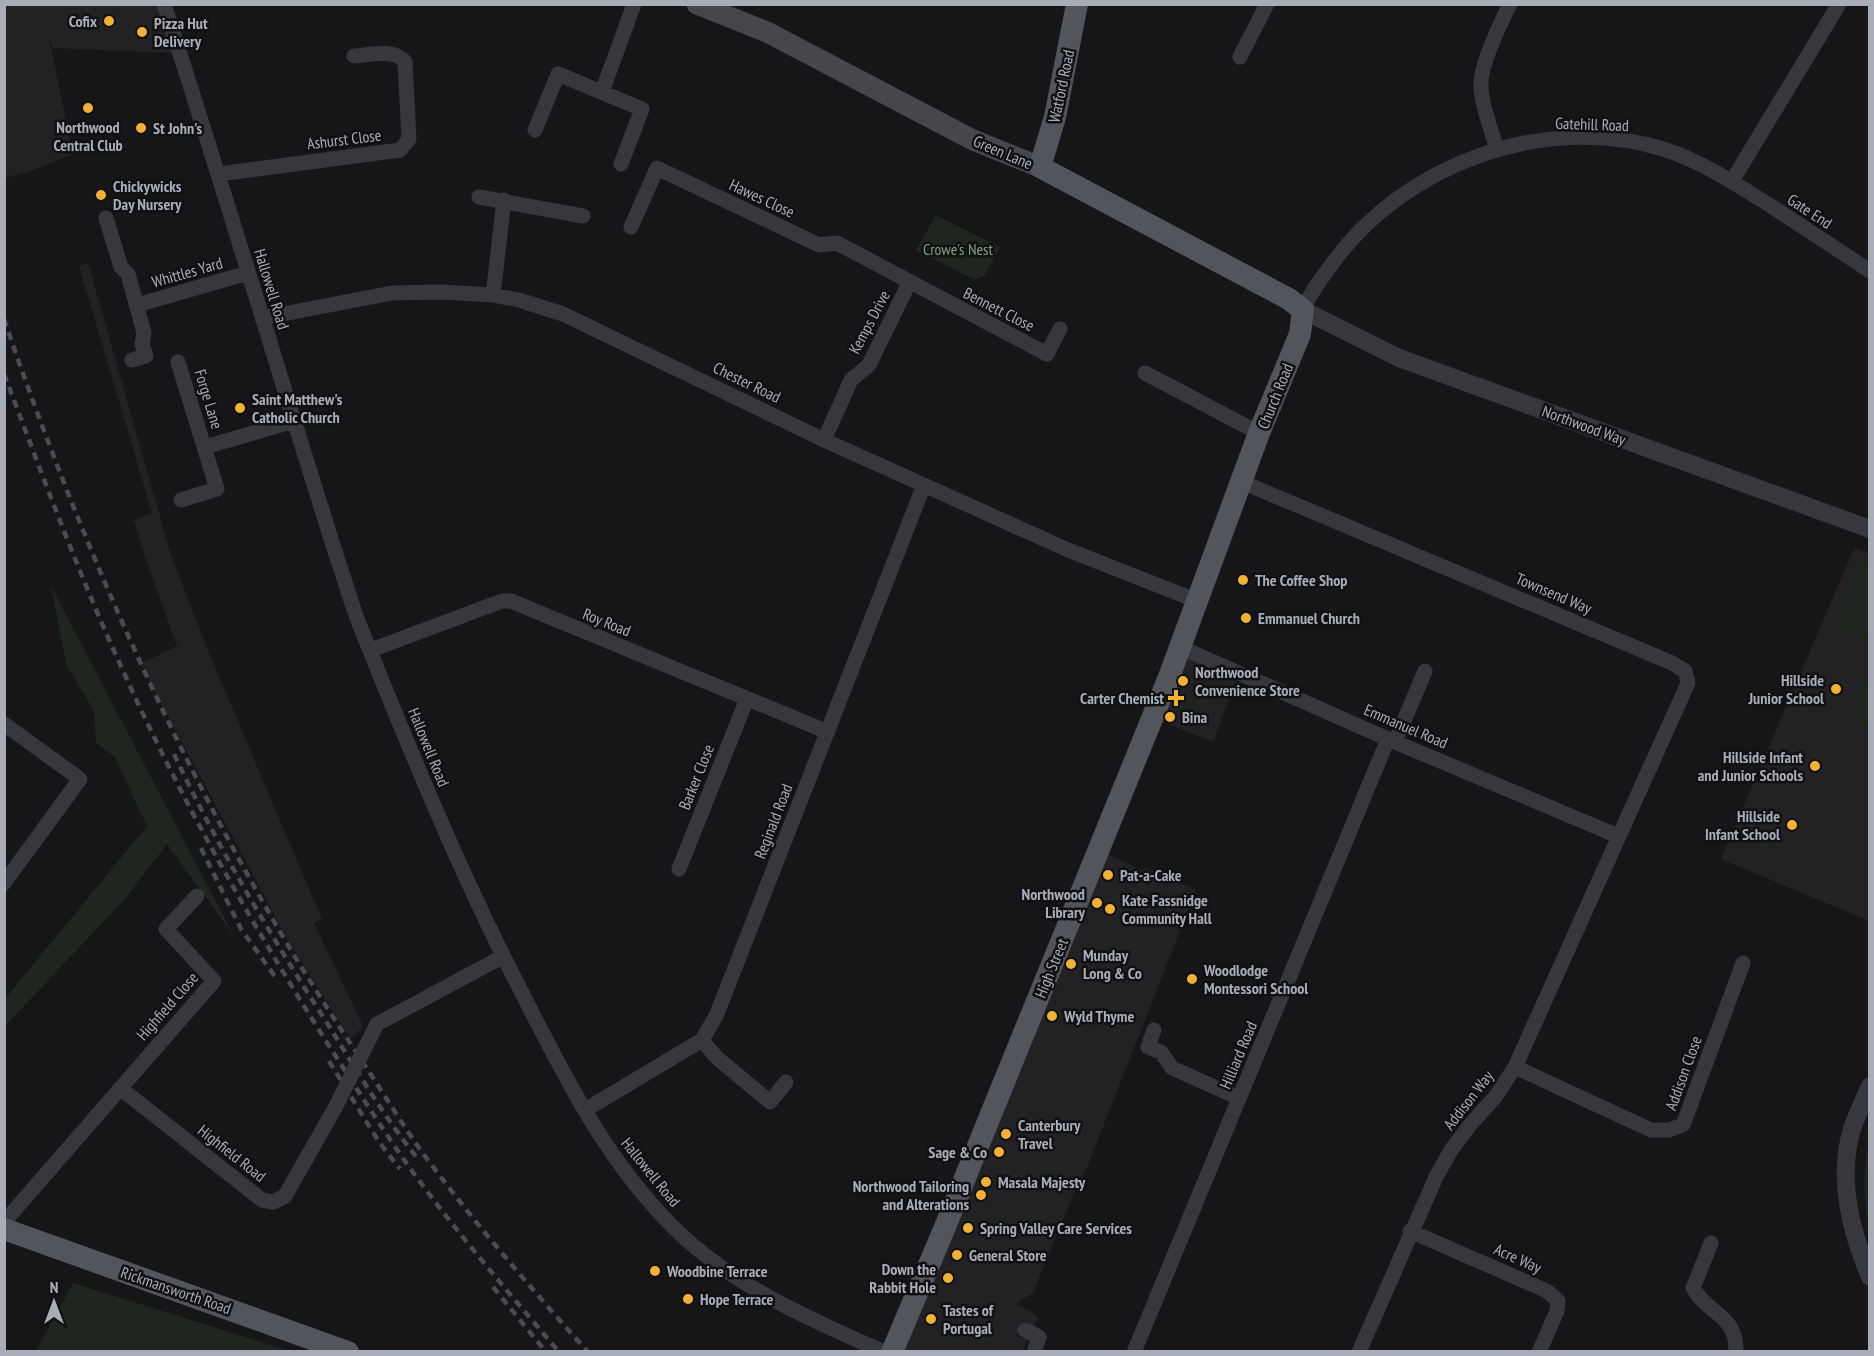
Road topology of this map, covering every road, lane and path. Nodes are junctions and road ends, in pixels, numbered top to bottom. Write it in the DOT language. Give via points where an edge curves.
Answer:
graph roads {
  1 [pos="164,4"];
  2 [pos="634,4"];
  3 [pos="697,4"];
  4 [pos="1077,4"];
  5 [pos="1267,4"];
  6 [pos="1510,4"];
  7 [pos="1839,4"];
  8 [pos="354,56"];
  9 [pos="1240,57"];
  10 [pos="602,92"];
  11 [pos="536,130"];
  12 [pos="1497,150"];
  13 [pos="621,164"];
  14 [pos="1040,167"];
  15 [pos="219,174"];
  16 [pos="1732,181"];
  17 [pos="479,197"];
  18 [pos="504,200"];
  19 [pos="583,216"];
  20 [pos="106,218"];
  21 [pos="631,227"];
  22 [pos="1869,271"];
  23 [pos="248,273"];
  24 [pos="909,283"];
  25 [pos="494,295"];
  26 [pos="137,305"];
  27 [pos="1303,310"];
  28 [pos="262,318"];
  29 [pos="1060,329"];
  30 [pos="132,360"];
  31 [pos="178,362"];
  32 [pos="1145,373"];
  33 [pos="294,421"];
  34 [pos="1259,433"];
  35 [pos="824,440"];
  36 [pos="205,447"];
  37 [pos="1242,482"];
  38 [pos="924,485"];
  39 [pos="181,500"];
  40 [pos="1869,529"];
  41 [pos="1198,601"];
  42 [pos="1180,647"];
  43 [pos="371,650"];
  44 [pos="1425,671"];
  45 [pos="747,699"];
  46 [pos="4,724"];
  47 [pos="828,732"];
  48 [pos="1392,740"];
  49 [pos="1618,836"];
  50 [pos="679,869"];
  51 [pos="4,884"];
  52 [pos="197,896"];
  53 [pos="502,957"];
  54 [pos="1743,963"];
  55 [pos="1154,1030"];
  56 [pos="702,1040"];
  57 [pos="1515,1067"];
  58 [pos="786,1082"];
  59 [pos="1869,1086"];
  60 [pos="120,1088"];
  61 [pos="1239,1098"];
  62 [pos="585,1110"];
  63 [pos="4,1222"];
  64 [pos="4,1229"];
  65 [pos="1410,1231"];
  66 [pos="1711,1244"];
  67 [pos="1869,1277"];
  68 [pos="1025,1330"];
  69 [pos="316,1346"];
  70 [pos="348,1352"];
  71 [pos="884,1352"];
  72 [pos="892,1352"];
  73 [pos="1034,1352"];
  74 [pos="1134,1352"];
  75 [pos="1359,1352"];
  76 [pos="1539,1352"];
  77 [pos="1736,1352"];
  1 -- 15 [label="street, Hallowell Road"];
  2 -- 10 [label="street"];
  3 -- 14 [label="main road, Green Lane" via="767,32 973,140"];
  4 -- 14 [label="main road, Watford Road" via="1055,117"];
  5 -- 9 [label="street"];
  6 -- 12 [label="street" via="1488,55 1481,83"];
  7 -- 16 [label="street"];
  8 -- 15 [label="street, Ashurst Close" via="394,53 405,62 409,139 400,150"];
  10 -- 11 [label="street" via="558,74"];
  10 -- 13 [label="street" via="642,109"];
  12 -- 16 [label="street, Gatehill Road" via="1542,141 1615,140 1663,149"];
  12 -- 27 [label="street, Gatehill Road" via="1448,168 1384,208 1348,242 1308,296"];
  14 -- 27 [label="main road, Green Lane"];
  15 -- 23 [label="street, Hallowell Road"];
  16 -- 22 [label="street, Gate End"];
  17 -- 18 [label="street"];
  18 -- 19 [label="street"];
  18 -- 25 [label="street"];
  20 -- 26 [label="street, Whittles Yard"];
  21 -- 24 [label="street, Hawes Close" via="657,168 819,245 837,243"];
  23 -- 26 [label="street, Whittles Yard"];
  23 -- 28 [label="street, Hallowell Road"];
  24 -- 29 [label="street, Bennett Close" via="1047,354"];
  24 -- 35 [label="street, Kemps Drive" via="869,365 851,380"];
  25 -- 28 [label="street, Chester Road" via="392,292"];
  25 -- 35 [label="street, Chester Road" via="563,314"];
  26 -- 30 [label="street, Whittles Yard" via="146,356"];
  27 -- 34 [label="main road, Church Road" via="1300,334"];
  27 -- 40 [label="street, Northwood Way" via="1399,358"];
  28 -- 33 [label="street, Hallowell Road"];
  31 -- 36 [label="street, Forge Lane"];
  32 -- 34 [label="street"];
  33 -- 36 [label="street, Forge Lane"];
  33 -- 43 [label="street, Hallowell Road" via="359,624"];
  34 -- 37 [label="main road, Church Road"];
  35 -- 38 [label="street, Chester Road"];
  36 -- 39 [label="street, Forge Lane" via="217,489"];
  37 -- 41 [label="main road, High Street"];
  37 -- 49 [label="street, Townsend Way" via="1685,671 1688,683"];
  38 -- 41 [label="street, Chester Road" via="1068,550"];
  38 -- 47 [label="street, Reginald Road"];
  41 -- 42 [label="main road, High Street"];
  42 -- 48 [label="street, Emmanuel Road"];
  42 -- 72 [label="main road, High Street"];
  43 -- 45 [label="street, Roy Road" via="502,601 510,602"];
  43 -- 53 [label="street, Hallowell Road" via="423,780"];
  44 -- 48 [label="street, Hilliard Road"];
  45 -- 47 [label="street, Roy Road"];
  45 -- 50 [label="street, Barker Close"];
  46 -- 51 [label="street" via="80,779"];
  47 -- 56 [label="street, Reginald Road" via="716,1016"];
  48 -- 49 [label="street, Emmanuel Road"];
  48 -- 61 [label="street, Hilliard Road"];
  49 -- 57 [label="street, Addison Way"];
  52 -- 60 [label="street, Highfield Close" via="166,929 214,981"];
  53 -- 60 [label="street, Highfield Road, bridge" via="377,1024 292,1186 285,1196 273,1202 262,1200"];
  53 -- 62 [label="street, Hallowell Road"];
  54 -- 57 [label="street, Addison Close" via="1683,1125 1651,1130"];
  55 -- 61 [label="street" via="1148,1047 1161,1052 1172,1068"];
  56 -- 58 [label="street" via="716,1057 770,1102"];
  56 -- 62 [label="street, Reginald Road"];
  57 -- 65 [label="street, Addison Way" via="1497,1096 1451,1150"];
  59 -- 67 [label="street" via="1852,1131 1846,1176 1852,1227"];
  60 -- 63 [label="street"];
  61 -- 74 [label="street, Hilliard Road"];
  62 -- 71 [label="street, Hallowell Road" via="624,1171 700,1253 791,1310"];
  64 -- 69 [label="main road, Rickmansworth Road"];
  65 -- 75 [label="street, Addison Way"];
  65 -- 76 [label="street, Acre Way" via="1547,1291 1558,1301"];
  66 -- 77 [label="street" via="1694,1288 1699,1299 1734,1329"];
  68 -- 73 [label="street" via="1039,1337"];
  69 -- 70 [label="main road, Rickmansworth Road"];
}
